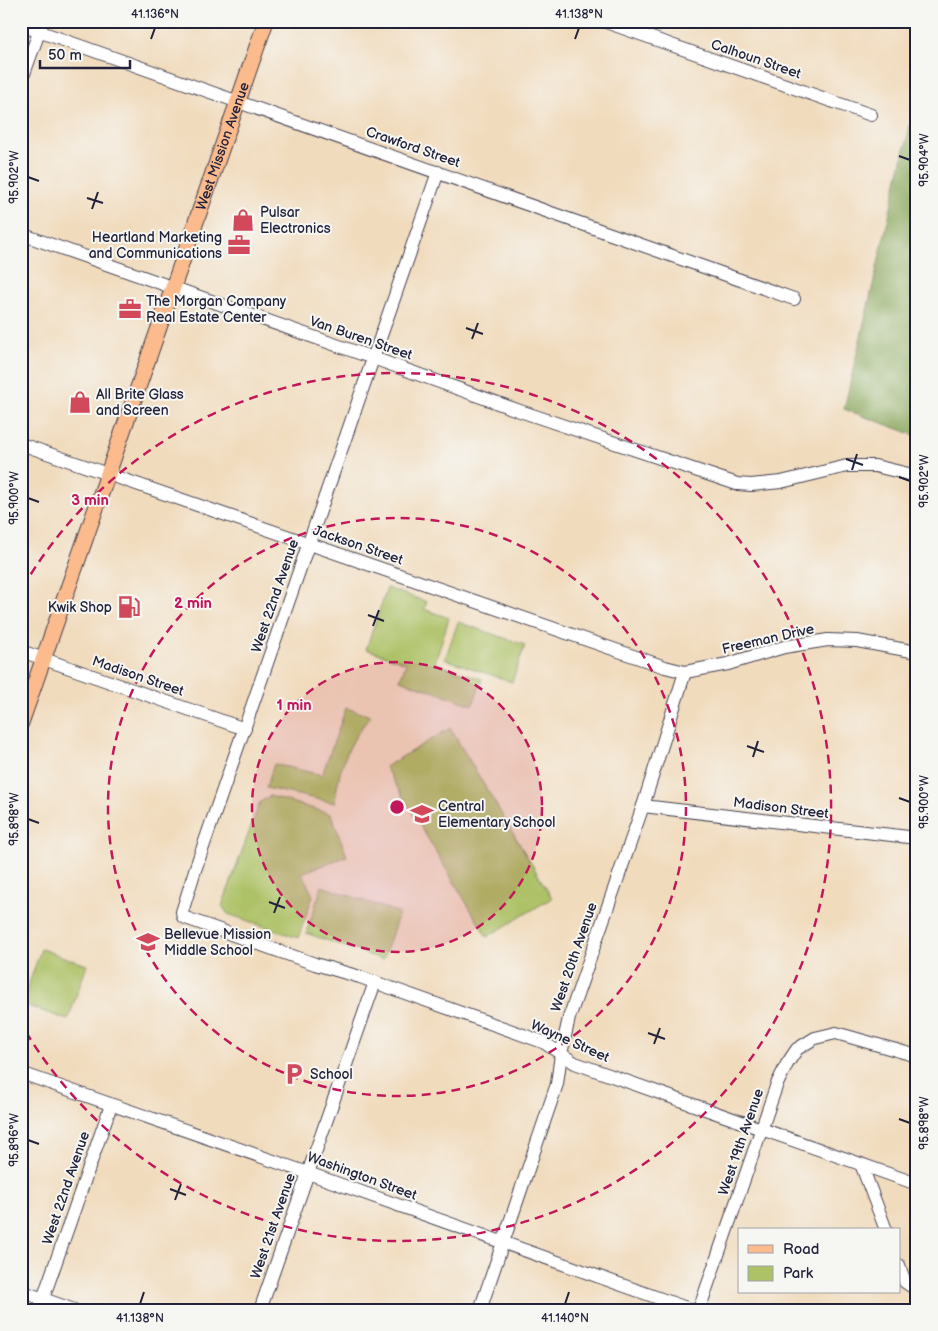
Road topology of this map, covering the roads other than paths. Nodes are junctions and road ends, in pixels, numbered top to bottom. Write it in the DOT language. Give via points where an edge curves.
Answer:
graph roads {
  1 [pos="266,21"];
  2 [pos="604,21"];
  3 [pos="21,25"];
  4 [pos="41,26"];
  5 [pos="21,82"];
  6 [pos="238,102"];
  7 [pos="871,115"];
  8 [pos="438,172"];
  9 [pos="21,234"];
  10 [pos="173,288"];
  11 [pos="794,299"];
  12 [pos="373,358"];
  13 [pos="21,444"];
  14 [pos="108,475"];
  15 [pos="917,476"];
  16 [pos="309,544"];
  17 [pos="21,651"];
  18 [pos="917,652"];
  19 [pos="44,659"];
  20 [pos="685,672"];
  21 [pos="21,723"];
  22 [pos="245,729"];
  23 [pos="643,806"];
  24 [pos="917,838"];
  25 [pos="183,917"];
  26 [pos="375,982"];
  27 [pos="561,1054"];
  28 [pos="917,1056"];
  29 [pos="21,1074"];
  30 [pos="112,1105"];
  31 [pos="762,1128"];
  32 [pos="861,1164"];
  33 [pos="308,1173"];
  34 [pos="917,1184"];
  35 [pos="885,1228"];
  36 [pos="503,1242"];
  37 [pos="900,1267"];
  38 [pos="917,1290"];
  39 [pos="21,1291"];
  40 [pos="41,1304"];
  41 [pos="74,1310"];
  42 [pos="260,1310"];
  43 [pos="480,1310"];
  44 [pos="692,1310"];
  45 [pos="699,1310"];
  1 -- 6 [label="main road, West Mission Avenue"];
  2 -- 7 [label="street, Calhoun Street"];
  3 -- 4 [label="street, Crawford Street"];
  4 -- 5 [label="street"];
  4 -- 6 [label="street, Crawford Street"];
  6 -- 8 [label="street, Crawford Street"];
  6 -- 10 [label="main road, West Mission Avenue"];
  8 -- 11 [label="street, Crawford Street"];
  8 -- 12 [label="street, West 22nd Avenue"];
  9 -- 10 [label="street, Van Buren Street"];
  10 -- 12 [label="street, Van Buren Street"];
  10 -- 14 [label="main road, West Mission Avenue"];
  12 -- 15 [label="street, Van Buren Street" via="737,484 782,482 847,466 875,466"];
  12 -- 16 [label="street, West 22nd Avenue"];
  13 -- 14 [label="street, Jackson Street"];
  14 -- 16 [label="street, Jackson Street"];
  14 -- 19 [label="main road, West Mission Avenue"];
  16 -- 20 [label="street, Jackson Street"];
  16 -- 22 [label="street, West 22nd Avenue"];
  17 -- 19 [label="street, Madison Street"];
  18 -- 20 [label="street, Freeman Drive" via="857,641 828,640"];
  19 -- 21 [label="main road, West Mission Avenue"];
  19 -- 22 [label="street, Madison Street"];
  20 -- 23 [label="street, West 20th Avenue"];
  22 -- 25 [label="street, West 22nd Avenue" via="183,906"];
  23 -- 24 [label="street, Madison Street"];
  23 -- 27 [label="street, West 20th Avenue" via="568,1018"];
  25 -- 26 [label="street, Wayne Street"];
  26 -- 27 [label="street, Wayne Street" via="543,1042"];
  26 -- 33 [label="street, West 21st Avenue"];
  27 -- 31 [label="street, Wayne Street" via="575,1063"];
  27 -- 36 [label="street, West 20th Avenue" via="557,1084"];
  28 -- 31 [label="street, West 19th Avenue" via="836,1033 815,1038 797,1049 787,1064"];
  29 -- 30 [label="street, Washington Street"];
  30 -- 33 [label="street, Washington Street"];
  30 -- 40 [label="street, West 22nd Avenue"];
  31 -- 32 [label="street, Wayne Street"];
  31 -- 45 [label="street, West 19th Avenue"];
  32 -- 34 [label="street, Wayne Street"];
  32 -- 35 [label="street"];
  33 -- 36 [label="street, Washington Street"];
  33 -- 42 [label="street, West 21st Avenue"];
  36 -- 43 [label="street, West 20th Avenue"];
  36 -- 44 [label="street, Washington Street"];
  37 -- 38 [label="street" via="906,1282"];
  39 -- 40 [label="street"];
  40 -- 41 [label="street"];
}
